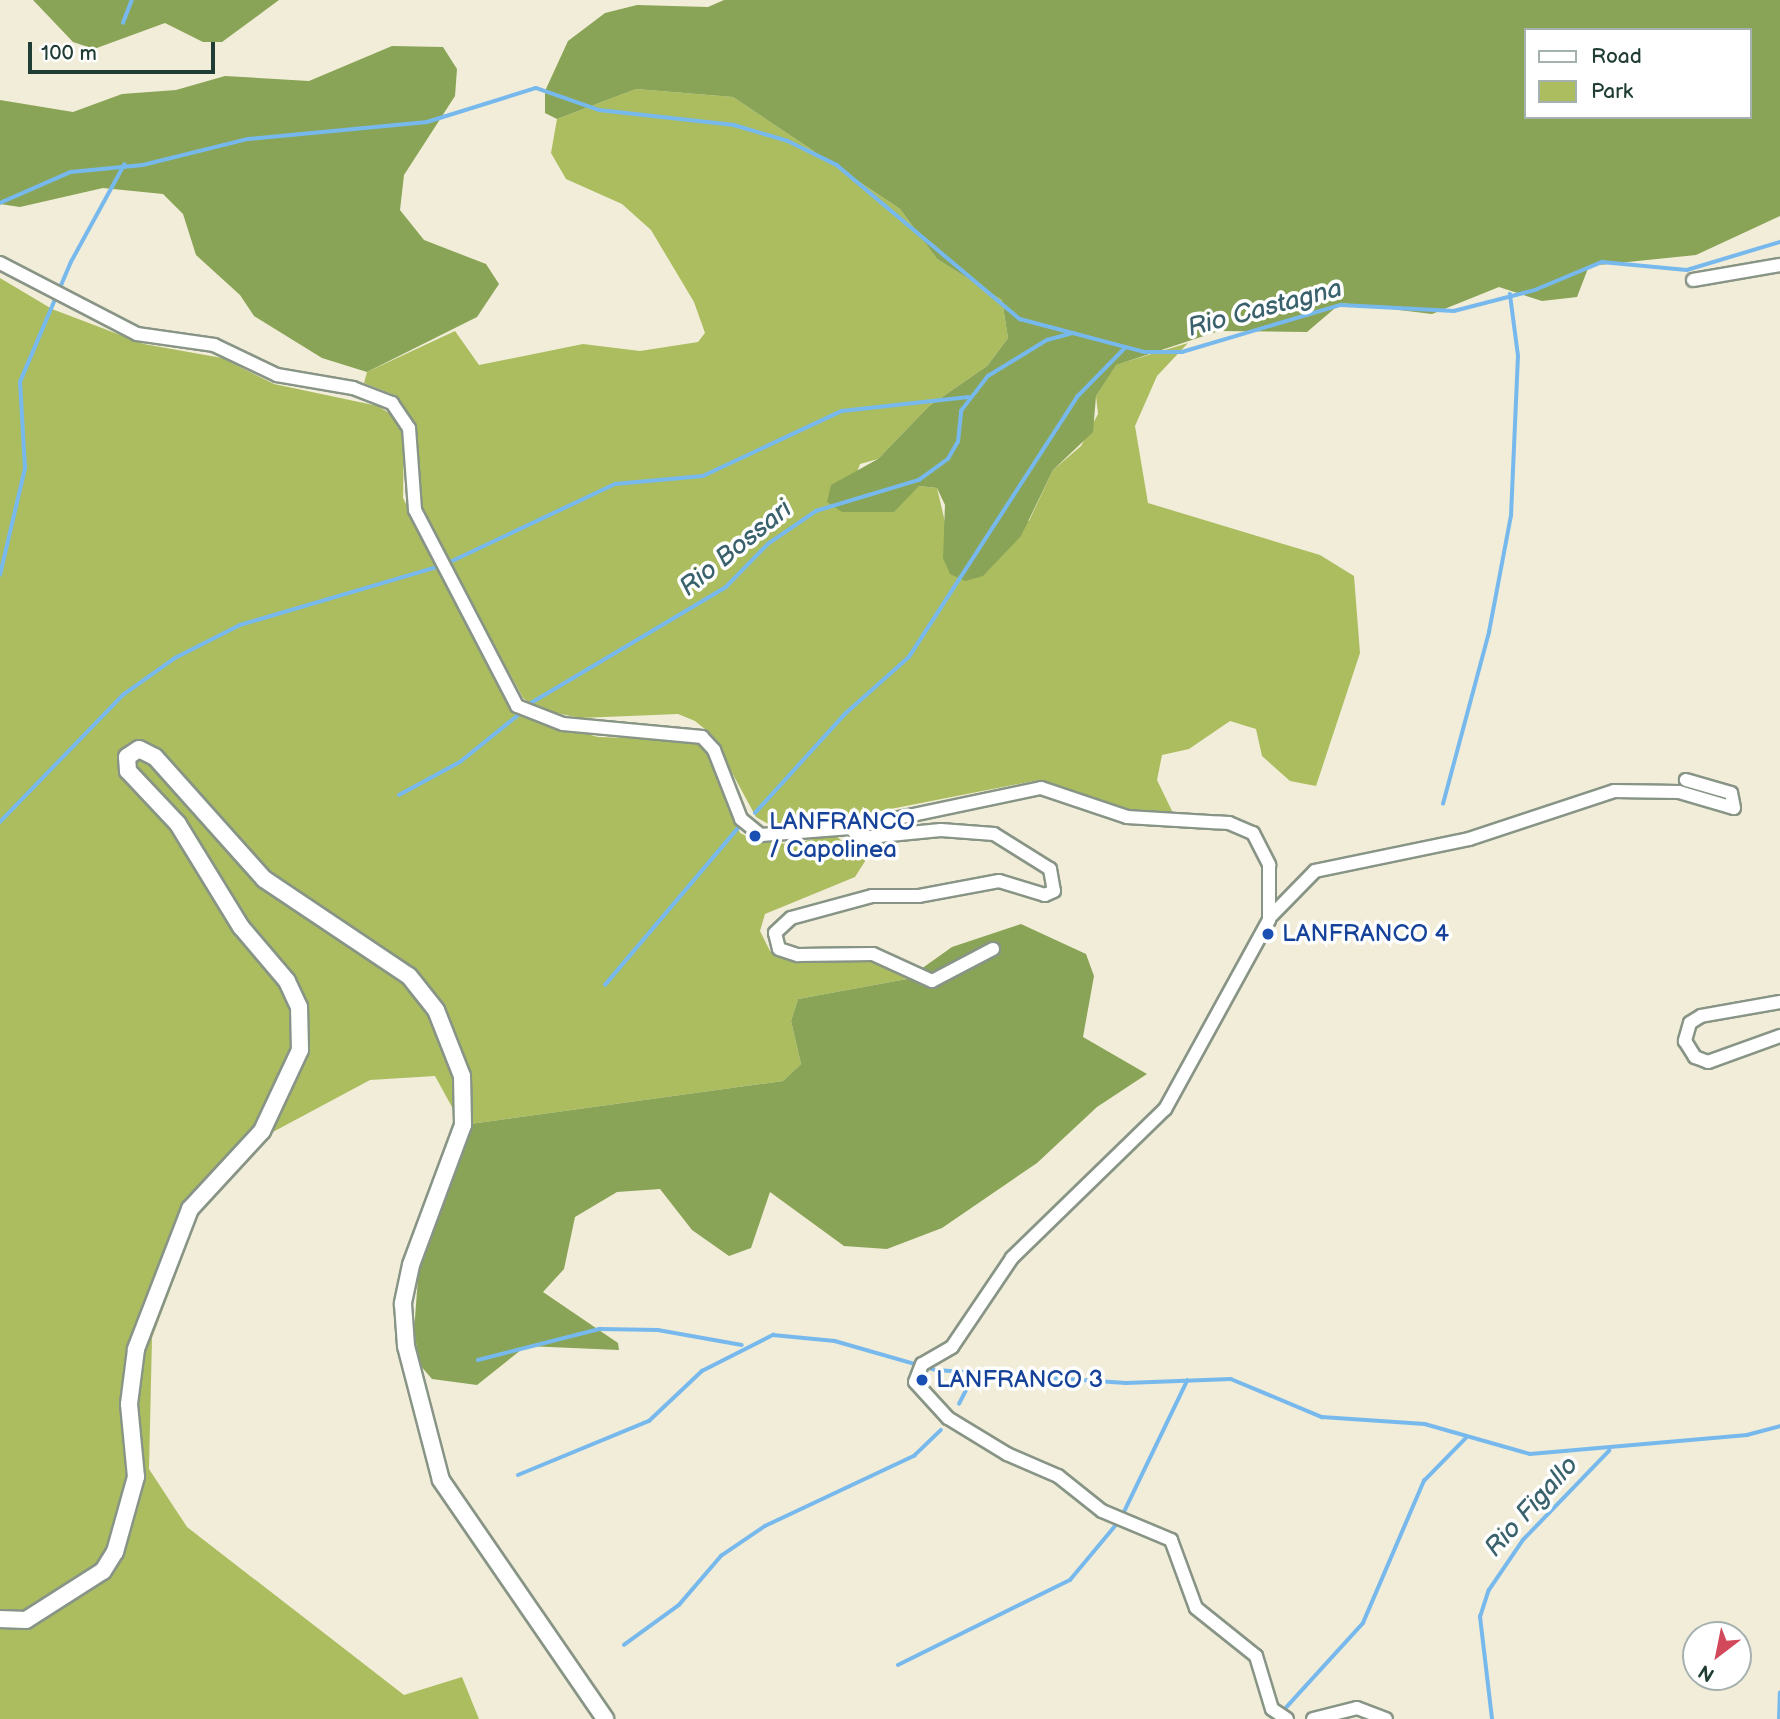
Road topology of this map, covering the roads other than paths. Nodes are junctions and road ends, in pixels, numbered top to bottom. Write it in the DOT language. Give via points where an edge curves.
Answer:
graph roads {
  1 [pos="0,263"];
  2 [pos="1780,265"];
  3 [pos="1693,280"];
  4 [pos="1686,780"];
  5 [pos="850,828"];
  6 [pos="1269,919"];
  7 [pos="993,949"];
  8 [pos="1780,1002"];
  9 [pos="1780,1036"];
  10 [pos="0,1619"];
  11 [pos="605,1719"];
  12 [pos="1287,1719"];
  13 [pos="1312,1719"];
  14 [pos="1385,1719"];
  1 -- 5 [label="street" via="137,334 214,345 277,375 353,388 392,403 409,428 415,510 517,706 563,724 702,737 714,750 741,819 761,835"];
  2 -- 3 [label="street"];
  4 -- 6 [label="street" via="1731,793 1734,808 1679,792 1614,790 1469,839 1315,871 1291,888"];
  5 -- 6 [label="street" via="1041,788 1127,817 1229,823 1252,833 1265,851"];
  5 -- 7 [label="street" via="859,838 941,830 994,835 1050,869 1054,891 1045,895 999,881 919,895 872,896 791,918 775,933 779,949 798,956 873,954 932,981"];
  6 -- 12 [label="street" via="1165,1109 1012,1258 952,1347 922,1364 915,1382 948,1418 1007,1454 1058,1476 1102,1511 1171,1540 1196,1608 1256,1656 1272,1709"];
  8 -- 9 [label="street" via="1694,1019 1687,1047 1708,1062"];
  10 -- 11 [label="main road" via="26,1620 103,1570 115,1552 136,1478 129,1404 136,1349 190,1209 262,1131 300,1050 299,1007 287,981 241,927 178,824 128,771 127,757 139,750 155,757 264,879 408,976 436,1010 462,1076 463,1125 411,1265 403,1304 406,1346 441,1480"];
  13 -- 14 [label="street" via="1357,1708"];
}
